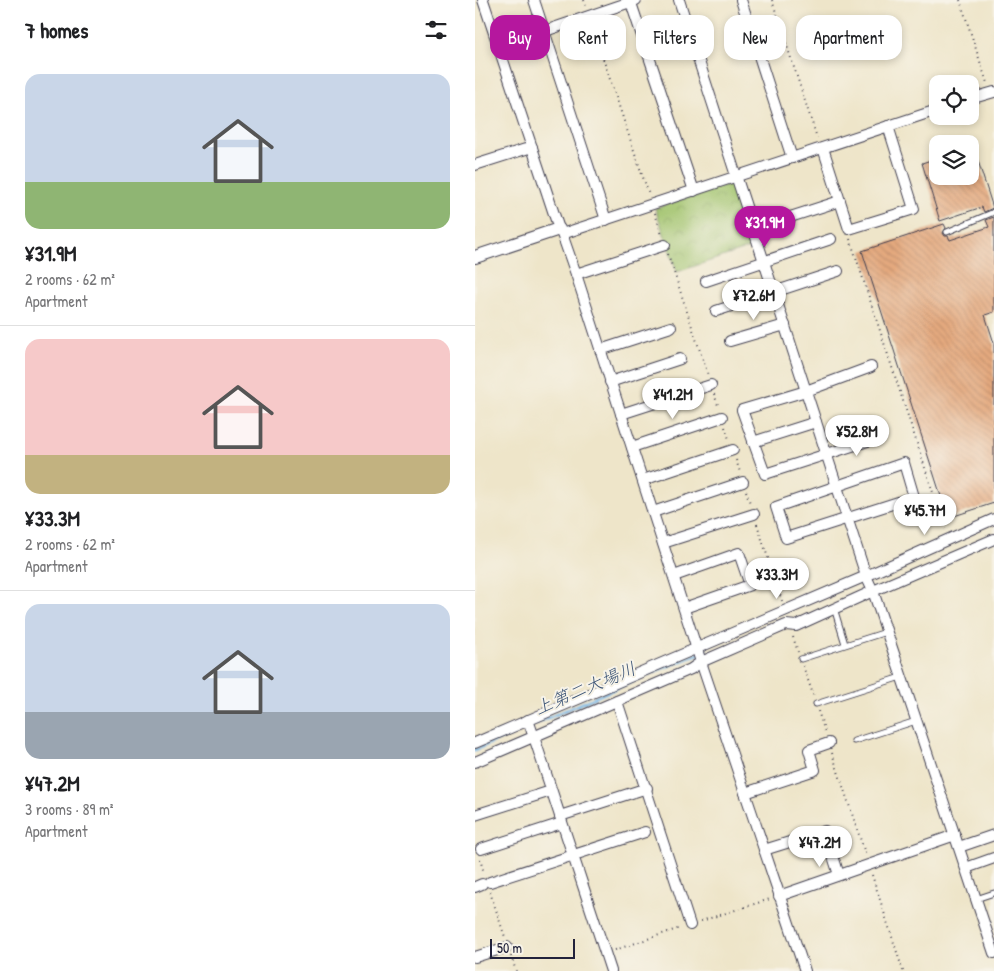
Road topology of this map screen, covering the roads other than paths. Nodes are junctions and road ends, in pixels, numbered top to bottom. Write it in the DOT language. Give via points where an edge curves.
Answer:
graph roads {
  1 [pos="483,0"];
  2 [pos="533,0"];
  3 [pos="679,0"];
  4 [pos="741,0"];
  5 [pos="632,1"];
  6 [pos="538,15"];
  7 [pos="490,22"];
  8 [pos="550,30"];
  9 [pos="550,50"];
  10 [pos="502,60"];
  11 [pos="992,92"];
  12 [pos="979,96"];
  13 [pos="929,113"];
  14 [pos="888,126"];
  15 [pos="532,147"];
  16 [pos="823,148"];
  17 [pos="791,158"];
  18 [pos="475,166"];
  19 [pos="736,177"];
  20 [pos="694,190"];
  21 [pos="840,200"];
  22 [pos="994,212"];
  23 [pos="606,220"];
  24 [pos="753,229"];
  25 [pos="561,232"];
  26 [pos="947,232"];
  27 [pos="831,239"];
  28 [pos="665,245"];
  29 [pos="475,257"];
  30 [pos="764,262"];
  31 [pos="839,271"];
  32 [pos="576,274"];
  33 [pos="706,281"];
  34 [pos="774,293"];
  35 [pos="716,311"];
  36 [pos="785,325"];
  37 [pos="671,327"];
  38 [pos="730,341"];
  39 [pos="600,350"];
  40 [pos="680,359"];
  41 [pos="871,367"];
  42 [pos="610,382"];
  43 [pos="711,385"];
  44 [pos="806,390"];
  45 [pos="621,414"];
  46 [pos="722,416"];
  47 [pos="816,422"];
  48 [pos="880,437"];
  49 [pos="753,442"];
  50 [pos="632,447"];
  51 [pos="733,450"];
  52 [pos="827,454"];
  53 [pos="643,480"];
  54 [pos="743,482"];
  55 [pos="837,485"];
  56 [pos="653,512"];
  57 [pos="754,514"];
  58 [pos="848,518"];
  59 [pos="994,519"];
  60 [pos="994,539"];
  61 [pos="663,544"];
  62 [pos="674,576"];
  63 [pos="870,583"];
  64 [pos="684,608"];
  65 [pos="833,608"];
  66 [pos="886,632"];
  67 [pos="845,644"];
  68 [pos="697,648"];
  69 [pos="801,659"];
  70 [pos="701,660"];
  71 [pos="901,677"];
  72 [pos="617,701"];
  73 [pos="816,704"];
  74 [pos="528,720"];
  75 [pos="916,721"];
  76 [pos="535,736"];
  77 [pos="854,741"];
  78 [pos="475,743"];
  79 [pos="829,743"];
  80 [pos="475,762"];
  81 [pos="647,788"];
  82 [pos="551,791"];
  83 [pos="745,793"];
  84 [pos="475,815"];
  85 [pos="561,820"];
  86 [pos="645,832"];
  87 [pos="955,835"];
  88 [pos="994,835"];
  89 [pos="959,847"];
  90 [pos="764,850"];
  91 [pos="479,851"];
  92 [pos="572,855"];
  93 [pos="994,858"];
  94 [pos="966,868"];
  95 [pos="839,875"];
  96 [pos="485,885"];
  97 [pos="994,894"];
  98 [pos="779,896"];
  99 [pos="976,899"];
  100 [pos="690,925"];
  101 [pos="508,948"];
  102 [pos="994,953"];
  103 [pos="475,957"];
  104 [pos="611,971"];
  105 [pos="805,971"];
  1 -- 7 [label="street"];
  2 -- 6 [label="street"];
  3 -- 19 [label="street"];
  4 -- 17 [label="street"];
  5 -- 8 [label="street"];
  5 -- 20 [label="street"];
  9 -- 23 [label="street"];
  10 -- 15 [label="street"];
  11 -- 12 [label="street"];
  13 -- 14 [label="street"];
  14 -- 16 [label="street"];
  14 -- 21 [label="street" via="914,208 849,229"];
  15 -- 18 [label="street"];
  15 -- 25 [label="street"];
  16 -- 17 [label="street"];
  16 -- 21 [label="street"];
  17 -- 19 [label="street"];
  19 -- 20 [label="street"];
  19 -- 24 [label="street"];
  20 -- 23 [label="street"];
  21 -- 24 [label="street"];
  22 -- 26 [label="lane"];
  23 -- 25 [label="street"];
  24 -- 30 [label="street"];
  25 -- 29 [label="street"];
  25 -- 32 [label="street"];
  27 -- 30 [label="street"];
  28 -- 32 [label="street"];
  30 -- 33 [label="street"];
  30 -- 34 [label="street"];
  31 -- 34 [label="street"];
  32 -- 39 [label="street"];
  34 -- 35 [label="street"];
  34 -- 36 [label="street"];
  36 -- 38 [label="street"];
  36 -- 44 [label="street"];
  37 -- 39 [label="street"];
  39 -- 42 [label="street"];
  40 -- 42 [label="street"];
  41 -- 44 [label="street"];
  42 -- 45 [label="street"];
  43 -- 45 [label="street"];
  44 -- 47 [label="street"];
  44 -- 49 [label="street" via="742,410"];
  45 -- 50 [label="street"];
  46 -- 50 [label="street"];
  47 -- 49 [label="street"];
  47 -- 52 [label="street"];
  48 -- 52 [label="street"];
  49 -- 52 [label="street" via="765,474"];
  50 -- 53 [label="street"];
  51 -- 53 [label="street"];
  52 -- 55 [label="street"];
  53 -- 56 [label="street"];
  54 -- 56 [label="street"];
  55 -- 58 [label="street"];
  55 -- 58 [label="street" via="776,507 783,530 786,538"];
  55 -- 58 [label="street" via="905,463 915,497"];
  56 -- 61 [label="street"];
  57 -- 61 [label="street"];
  58 -- 63 [label="street"];
  59 -- 63 [label="street" via="949,539"];
  60 -- 63 [label="street"];
  61 -- 62 [label="street"];
  62 -- 64 [label="street"];
  62 -- 64 [label="street" via="739,553 750,585"];
  63 -- 65 [label="street"];
  63 -- 66 [label="street"];
  63 -- 68 [label="street" via="785,610"];
  64 -- 68 [label="street"];
  65 -- 67 [label="lane"];
  65 -- 70 [label="street" via="796,626 785,625"];
  66 -- 67 [label="lane"];
  66 -- 71 [label="street"];
  67 -- 69 [label="lane"];
  68 -- 70 [label="street"];
  68 -- 74 [label="street"];
  70 -- 72 [label="street" via="691,670"];
  70 -- 83 [label="street"];
  71 -- 73 [label="lane"];
  71 -- 75 [label="street"];
  72 -- 76 [label="street"];
  72 -- 81 [label="street"];
  74 -- 76 [label="street"];
  74 -- 78 [label="street"];
  75 -- 77 [label="lane"];
  75 -- 87 [label="street"];
  76 -- 80 [label="street"];
  76 -- 82 [label="street"];
  79 -- 83 [label="street" via="809,750 815,770"];
  81 -- 85 [label="street"];
  81 -- 100 [label="street"];
  82 -- 84 [label="street"];
  82 -- 85 [label="street"];
  83 -- 90 [label="street"];
  85 -- 91 [label="street"];
  85 -- 92 [label="street"];
  86 -- 92 [label="street"];
  87 -- 89 [label="street"];
  87 -- 95 [label="street"];
  88 -- 89 [label="street"];
  89 -- 94 [label="street"];
  90 -- 95 [label="street" via="825,831"];
  90 -- 98 [label="street"];
  92 -- 96 [label="street"];
  92 -- 104 [label="street"];
  93 -- 94 [label="street"];
  94 -- 99 [label="street"];
  95 -- 98 [label="street"];
  97 -- 99 [label="lane"];
  98 -- 105 [label="street"];
  99 -- 102 [label="street"];
  101 -- 103 [label="street"];
}
